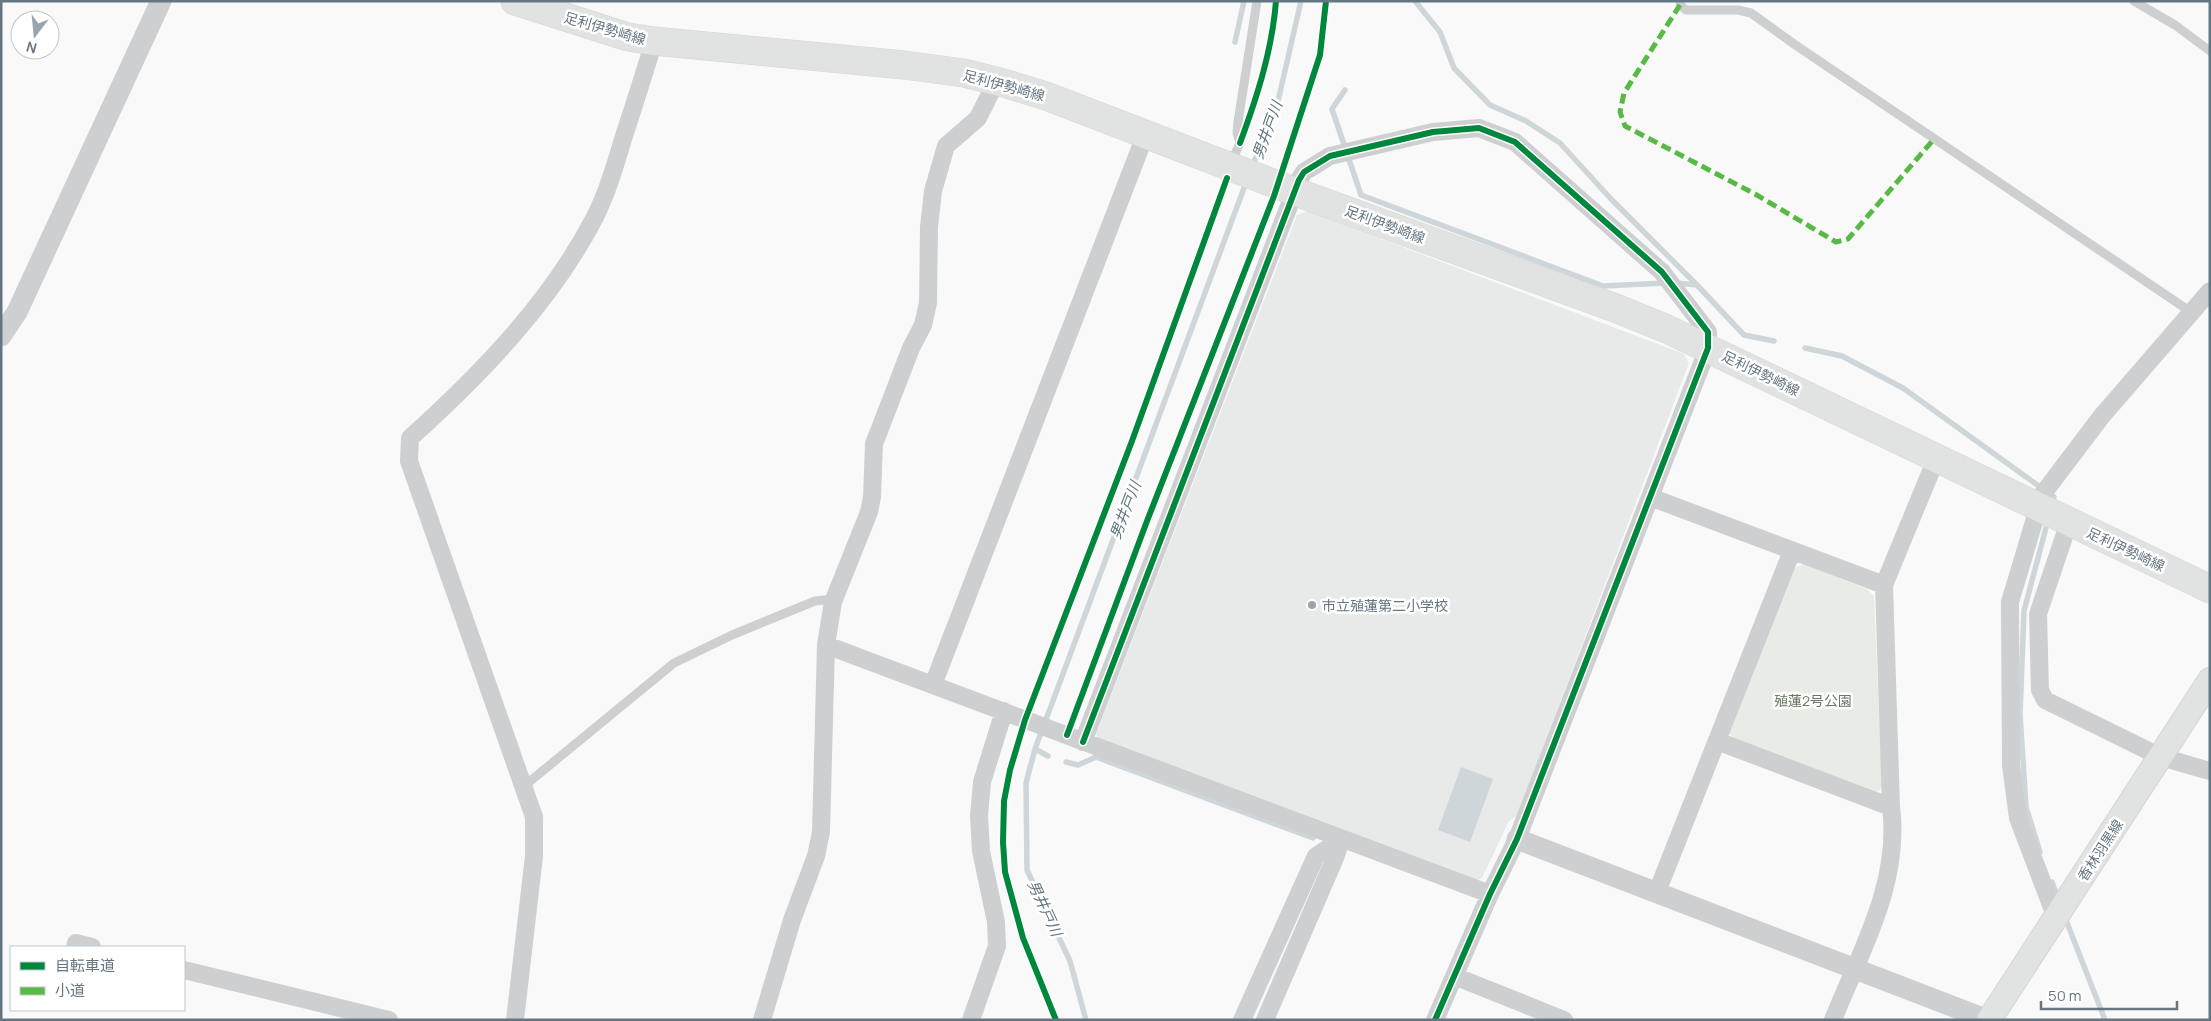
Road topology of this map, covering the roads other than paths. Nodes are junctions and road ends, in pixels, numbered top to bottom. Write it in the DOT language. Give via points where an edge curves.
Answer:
graph roads {
  1 [pos="161,1"];
  2 [pos="515,1"];
  3 [pos="1257,1"];
  4 [pos="1682,1"];
  5 [pos="2134,1"];
  6 [pos="654,41"];
  7 [pos="2210,51"];
  8 [pos="1000,82"];
  9 [pos="1146,134"];
  10 [pos="1233,168"];
  11 [pos="1284,187"];
  12 [pos="2210,291"];
  13 [pos="2191,312"];
  14 [pos="1,336"];
  15 [pos="1708,348"];
  16 [pos="1936,459"];
  17 [pos="1650,497"];
  18 [pos="2050,507"];
  19 [pos="1792,551"];
  20 [pos="1884,586"];
  21 [pos="2210,589"];
  22 [pos="834,599"];
  23 [pos="826,645"];
  24 [pos="2210,680"];
  25 [pos="933,686"];
  26 [pos="1004,711"];
  27 [pos="1717,741"];
  28 [pos="1083,742"];
  29 [pos="2161,757"];
  30 [pos="2210,771"];
  31 [pos="524,787"];
  32 [pos="1891,807"];
  33 [pos="1517,838"];
  34 [pos="1341,840"];
  35 [pos="1657,892"];
  36 [pos="1490,894"];
  37 [pos="2061,911"];
  38 [pos="75,946"];
  39 [pos="88,946"];
  40 [pos="1854,968"];
  41 [pos="185,970"];
  42 [pos="1454,976"];
  43 [pos="389,1020"];
  44 [pos="515,1020"];
  45 [pos="762,1020"];
  46 [pos="971,1020"];
  47 [pos="1242,1020"];
  48 [pos="1265,1020"];
  49 [pos="1435,1020"];
  50 [pos="1564,1020"];
  51 [pos="1833,1020"];
  52 [pos="1989,1020"];
  1 -- 14 [label="street" via="17,312"];
  2 -- 6 [label="main road, 足利伊勢崎線"];
  3 -- 10 [label="lane" via="1238,122 1240,143"];
  4 -- 13 [label="lane" via="1680,5 1686,10 1750,13"];
  5 -- 7 [label="lane"];
  6 -- 8 [label="main road, 足利伊勢崎線" via="904,65 964,73"];
  6 -- 31 [label="street" via="612,177 568,264 523,323 451,401 410,438 409,461"];
  8 -- 9 [label="main road, 足利伊勢崎線"];
  8 -- 22 [label="street" via="978,118 946,146 933,191 928,303 923,325 874,444 869,512"];
  9 -- 10 [label="main road, 足利伊勢崎線"];
  9 -- 25 [label="street"];
  10 -- 11 [label="main road, 足利伊勢崎線"];
  11 -- 15 [label="main road, 足利伊勢崎線" via="1618,309"];
  11 -- 15 [label="street" via="1330,156 1433,132 1480,128 1515,142 1662,272 1708,332"];
  11 -- 28 [label="street"];
  12 -- 13 [label="street"];
  13 -- 18 [label="street" via="2101,417"];
  15 -- 16 [label="main road, 足利伊勢崎線"];
  15 -- 17 [label="street"];
  16 -- 18 [label="main road, 足利伊勢崎線"];
  16 -- 20 [label="street"];
  17 -- 19 [label="street"];
  17 -- 33 [label="street"];
  18 -- 21 [label="main road, 足利伊勢崎線"];
  18 -- 29 [label="street" via="2038,614 2040,690 2045,700"];
  18 -- 37 [label="street" via="2010,602 2011,766 2018,818"];
  19 -- 20 [label="street"];
  19 -- 27 [label="street"];
  20 -- 32 [label="street"];
  22 -- 23 [label="street"];
  22 -- 31 [label="lane" via="815,601 674,663"];
  23 -- 25 [label="street"];
  23 -- 45 [label="street" via="821,832"];
  24 -- 29 [label="main road, 香林羽黒線"];
  25 -- 26 [label="street"];
  26 -- 28 [label="street"];
  26 -- 46 [label="street" via="982,782 979,816 980,851 996,922 997,946"];
  27 -- 32 [label="street"];
  27 -- 35 [label="street"];
  28 -- 34 [label="street"];
  29 -- 30 [label="street"];
  29 -- 37 [label="main road, 香林羽黒線"];
  31 -- 44 [label="street" via="534,817 534,856"];
  32 -- 40 [label="street" via="1891,868 1886,891"];
  33 -- 35 [label="street"];
  33 -- 36 [label="street"];
  34 -- 36 [label="street"];
  34 -- 47 [label="street" via="1316,856"];
  34 -- 48 [label="street"];
  35 -- 40 [label="street"];
  36 -- 42 [label="street"];
  37 -- 52 [label="main road, 香林羽黒線"];
  38 -- 39 [label="street" via="76,943"];
  40 -- 51 [label="street"];
  40 -- 52 [label="street"];
  41 -- 43 [label="street"];
  42 -- 49 [label="street"];
  42 -- 50 [label="street"];
}
